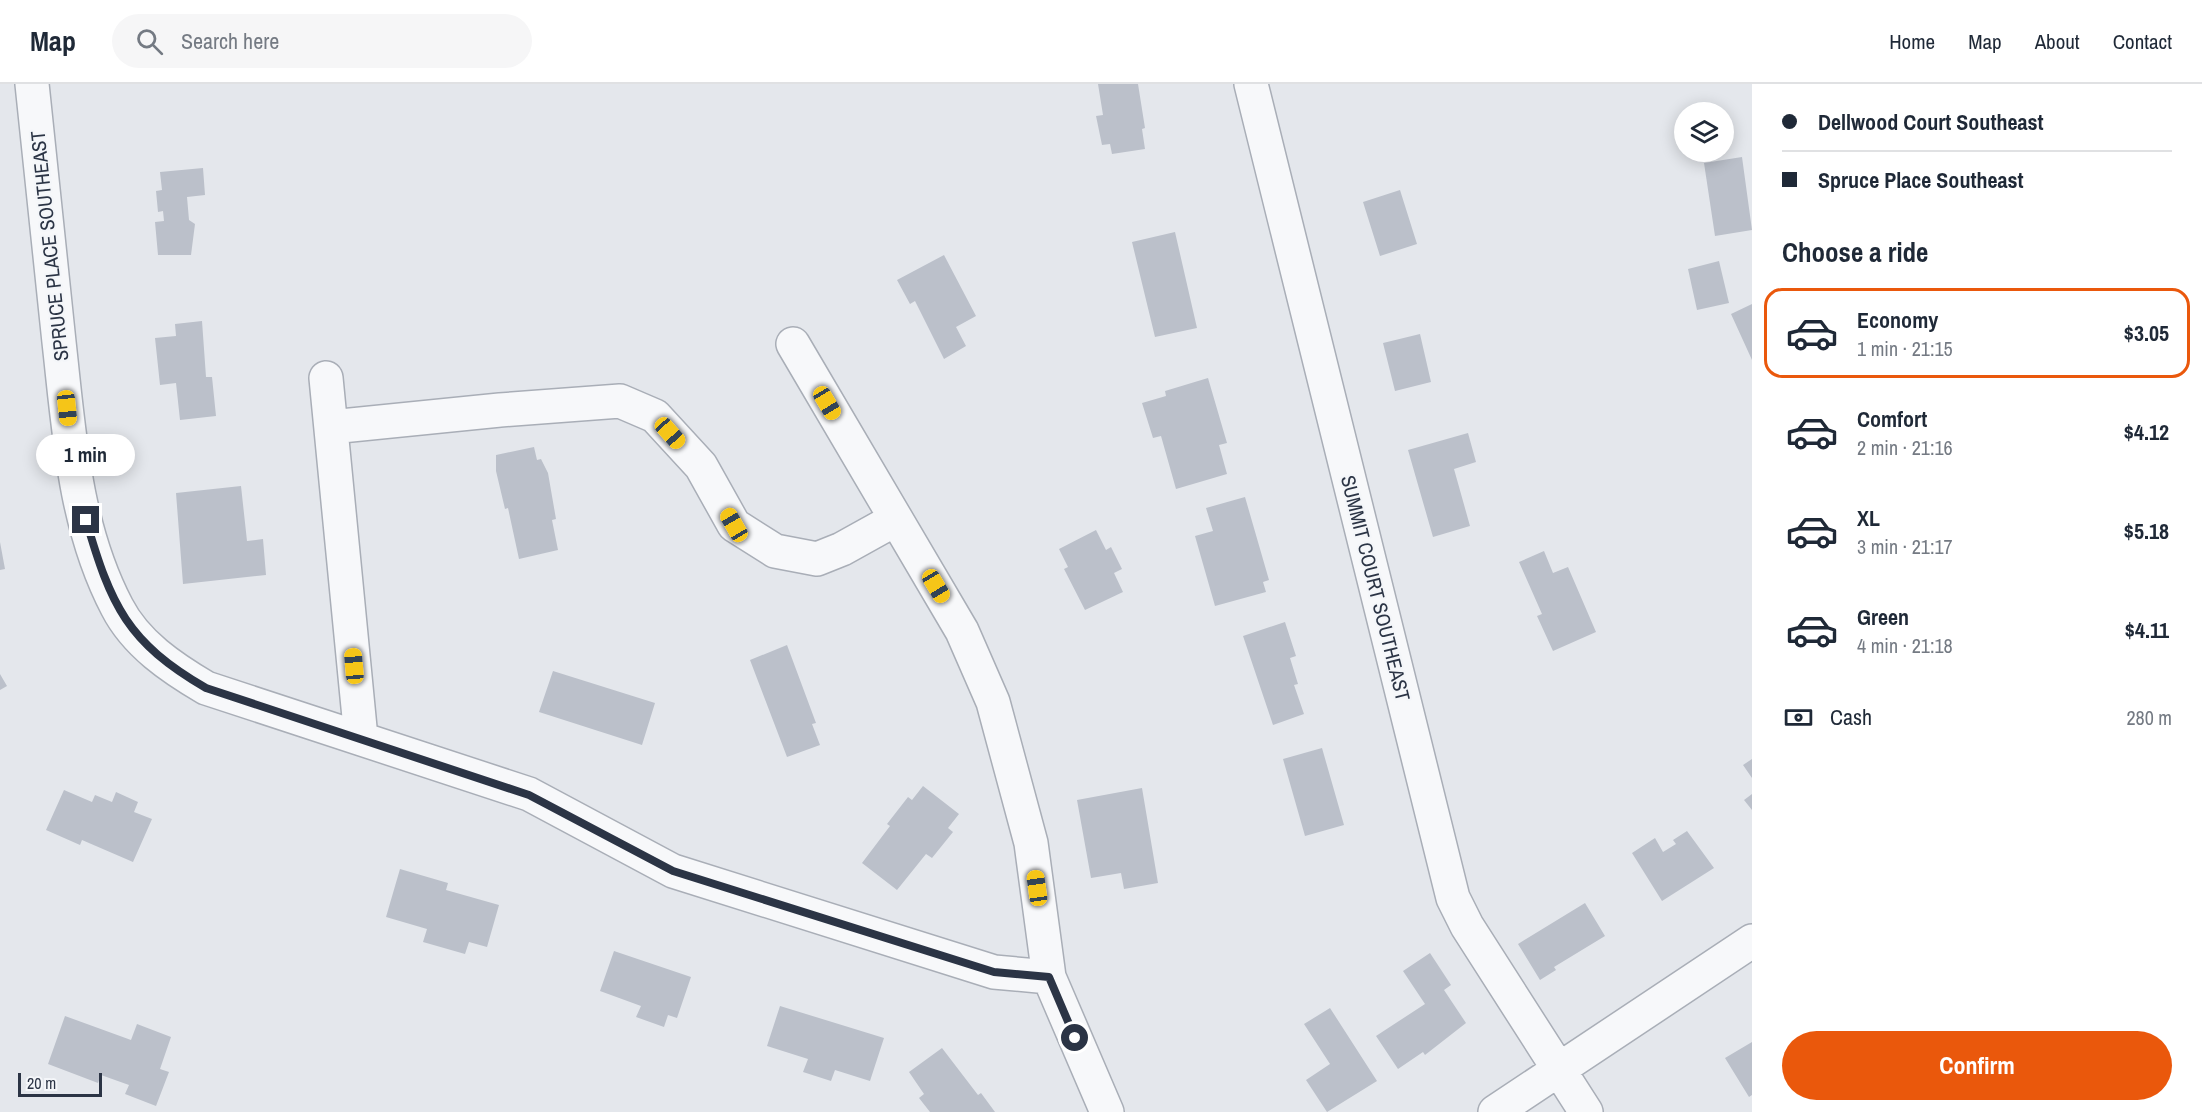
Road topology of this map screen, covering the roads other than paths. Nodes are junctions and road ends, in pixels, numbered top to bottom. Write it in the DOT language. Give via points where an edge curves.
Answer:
graph roads {
  1 [pos="32,84"];
  2 [pos="1251,84"];
  3 [pos="793,344"];
  4 [pos="326,378"];
  5 [pos="331,427"];
  6 [pos="896,519"];
  7 [pos="361,738"];
  8 [pos="1752,941"];
  9 [pos="1049,977"];
  10 [pos="1560,1068"];
  11 [pos="1107,1112"];
  12 [pos="1495,1112"];
  13 [pos="1586,1112"];
  1 -- 7 [label="street, SPRUCE PLACE SOUTHEAST" via="74,478 117,608 141,640 174,669 206,688"];
  2 -- 10 [label="street, SUMMIT COURT SOUTHEAST" via="1453,898 1467,926"];
  3 -- 6 [label="street"];
  4 -- 5 [label="street"];
  5 -- 6 [label="street" via="620,401 655,416 700,466 734,525 775,551 817,559"];
  5 -- 7 [label="street"];
  6 -- 9 [label="street" via="962,632 993,702 1031,843"];
  7 -- 9 [label="street, SPRUCE PLACE SOUTHEAST" via="529,795 673,871 994,972"];
  8 -- 10 [label="street"];
  9 -- 11 [label="street"];
  10 -- 12 [label="street"];
  10 -- 13 [label="street, SUMMIT COURT SOUTHEAST"];
}
